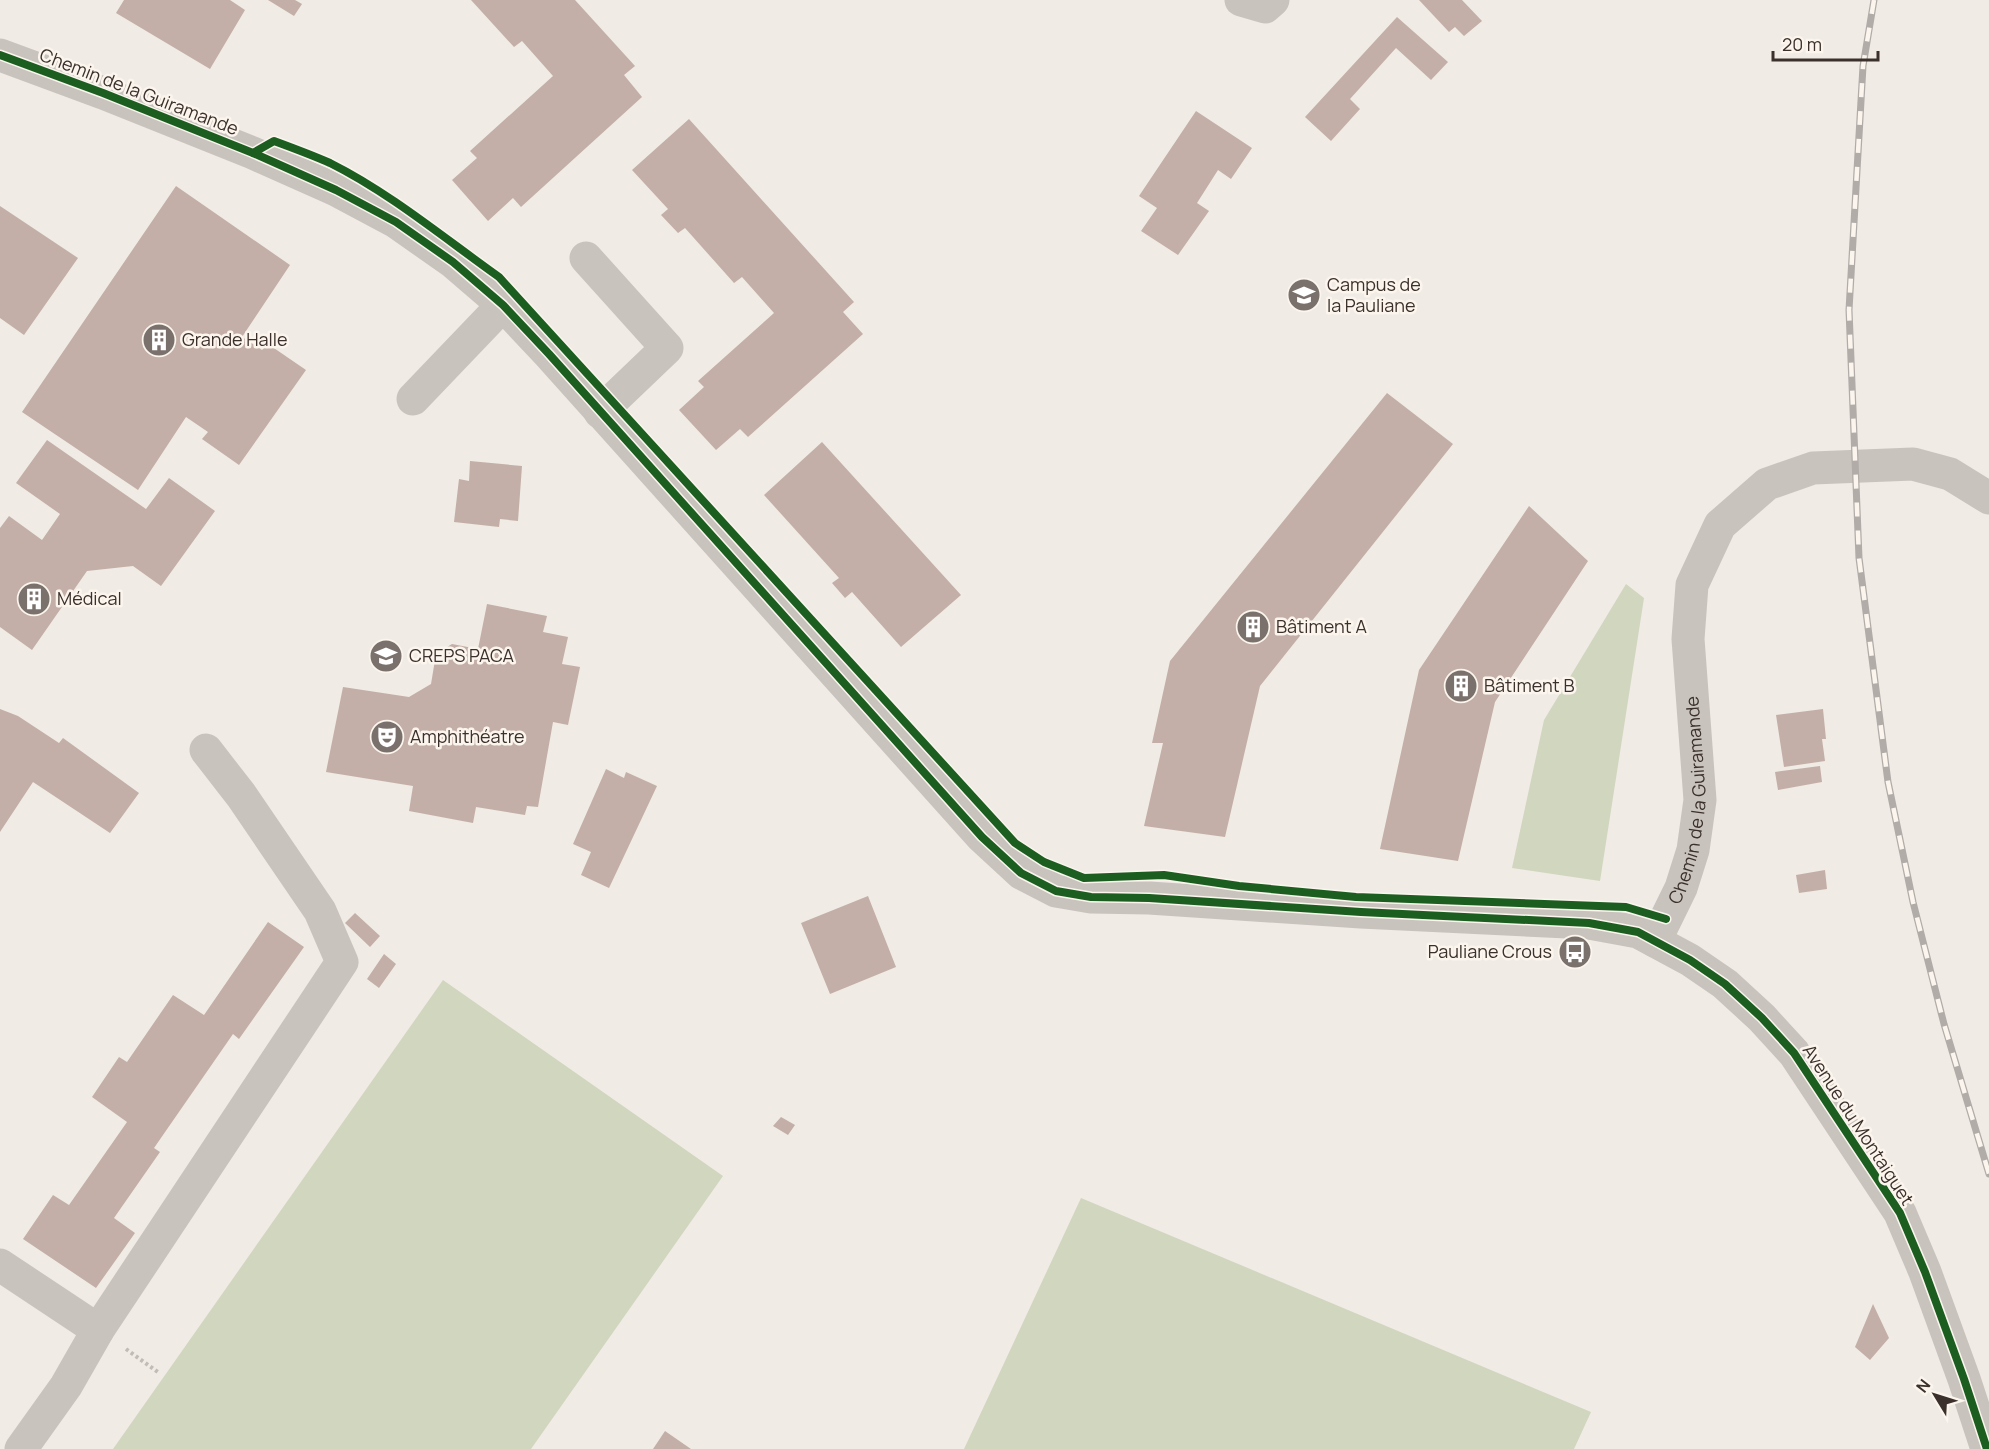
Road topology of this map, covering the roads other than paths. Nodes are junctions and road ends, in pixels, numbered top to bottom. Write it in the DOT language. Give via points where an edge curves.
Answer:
graph roads {
  1 [pos="1241,0"];
  2 [pos="1273,0"];
  3 [pos="0,55"];
  4 [pos="586,258"];
  5 [pos="503,305"];
  6 [pos="413,399"];
  7 [pos="600,412"];
  8 [pos="1989,498"];
  9 [pos="206,750"];
  10 [pos="1655,940"];
  11 [pos="0,1265"];
  12 [pos="98,1330"];
  13 [pos="21,1449"];
  14 [pos="1987,1449"];
  1 -- 2 [label="street" via="1265,7"];
  3 -- 5 [label="street, Chemin de la Guiramande" via="253,153 336,190 396,222 453,262"];
  4 -- 7 [label="street" via="667,348"];
  5 -- 6 [label="street"];
  5 -- 7 [label="street, Chemin de la Guiramande"];
  7 -- 10 [label="street, Chemin de la Guiramande" via="982,837 1021,873 1056,891 1091,897 1589,923 1638,932"];
  8 -- 10 [label="street, Chemin de la Guiramande" via="1950,474 1913,465 1813,468 1767,484 1720,525 1692,585 1688,639 1700,800 1693,850 1681,888"];
  9 -- 12 [label="street" via="320,912 342,962"];
  10 -- 14 [label="street, Avenue du Montaiguet" via="1725,984 1762,1018 1794,1053 1870,1166 1900,1213 1925,1272"];
  11 -- 12 [label="street"];
  12 -- 13 [label="street" via="66,1386"];
}
